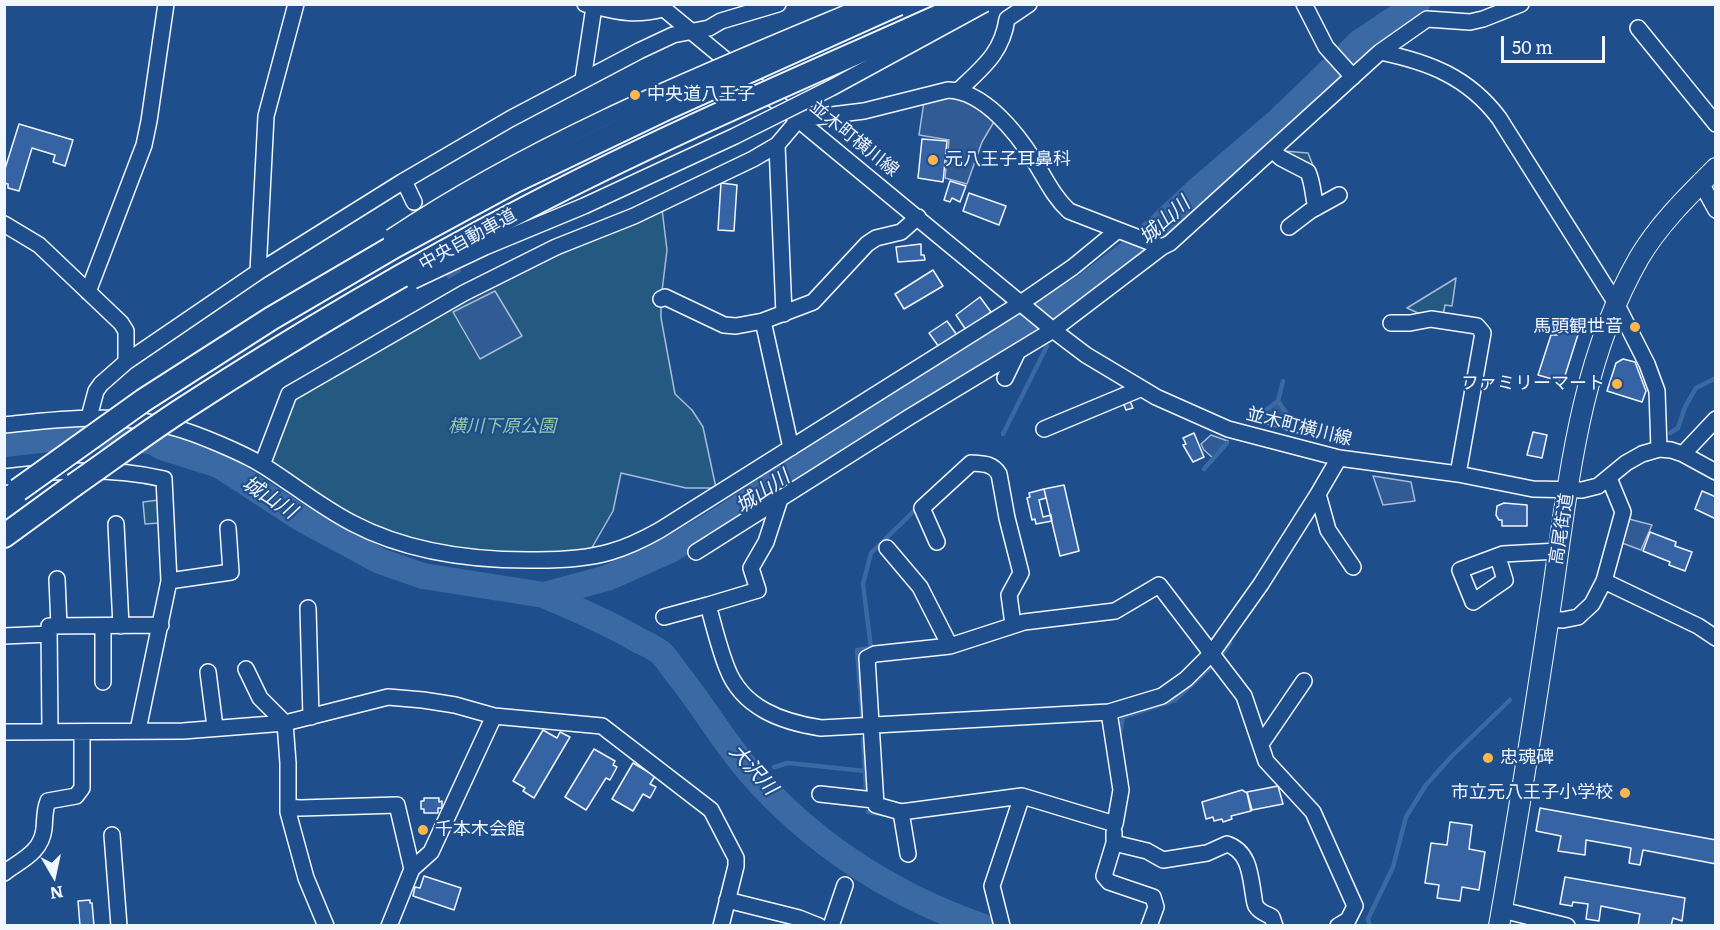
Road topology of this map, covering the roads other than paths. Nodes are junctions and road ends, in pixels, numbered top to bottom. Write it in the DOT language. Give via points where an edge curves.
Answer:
graph roads {
  1 [pos="166,4"];
  2 [pos="296,4"];
  3 [pos="728,4"];
  4 [pos="778,4"];
  5 [pos="868,4"];
  6 [pos="898,4"];
  7 [pos="966,4"];
  8 [pos="985,4"];
  9 [pos="1029,4"];
  10 [pos="1304,4"];
  11 [pos="1521,4"];
  12 [pos="589,5"];
  13 [pos="661,7"];
  14 [pos="721,21"];
  15 [pos="1638,28"];
  16 [pos="693,32"];
  17 [pos="1380,52"];
  18 [pos="1351,75"];
  19 [pos="583,79"];
  20 [pos="959,90"];
  21 [pos="799,119"];
  22 [pos="1716,124"];
  23 [pos="777,146"];
  24 [pos="1272,150"];
  25 [pos="1716,168"];
  26 [pos="404,181"];
  27 [pos="1701,183"];
  28 [pos="1339,195"];
  29 [pos="414,202"];
  30 [pos="1316,208"];
  31 [pos="1716,210"];
  32 [pos="918,217"];
  33 [pos="4,224"];
  34 [pos="1289,227"];
  35 [pos="1122,231"];
  36 [pos="1159,246"];
  37 [pos="258,272"];
  38 [pos="88,292"];
  39 [pos="661,299"];
  40 [pos="1023,304"];
  41 [pos="1617,305"];
  42 [pos="784,314"];
  43 [pos="272,318"];
  44 [pos="763,321"];
  45 [pos="1391,323"];
  46 [pos="1051,328"];
  47 [pos="310,329"];
  48 [pos="1018,351"];
  49 [pos="126,362"];
  50 [pos="1005,378"];
  51 [pos="1140,389"];
  52 [pos="89,417"];
  53 [pos="1716,419"];
  54 [pos="4,425"];
  55 [pos="1044,429"];
  56 [pos="790,448"];
  57 [pos="1659,449"];
  58 [pos="1683,453"];
  59 [pos="1339,458"];
  60 [pos="262,465"];
  61 [pos="1716,472"];
  62 [pos="1458,474"];
  63 [pos="1609,478"];
  64 [pos="9,489"];
  65 [pos="1568,490"];
  66 [pos="1318,494"];
  67 [pos="780,499"];
  68 [pos="116,524"];
  69 [pos="228,528"];
  70 [pos="4,536"];
  71 [pos="937,542"];
  72 [pos="887,548"];
  73 [pos="1558,551"];
  74 [pos="696,552"];
  75 [pos="1498,557"];
  76 [pos="1353,567"];
  77 [pos="57,579"];
  78 [pos="170,581"];
  79 [pos="1604,581"];
  80 [pos="708,605"];
  81 [pos="308,608"];
  82 [pos="664,617"];
  83 [pos="1548,619"];
  84 [pos="1014,624"];
  85 [pos="161,625"];
  86 [pos="103,626"];
  87 [pos="121,626"];
  88 [pos="54,630"];
  89 [pos="4,636"];
  90 [pos="1716,638"];
  91 [pos="950,646"];
  92 [pos="1212,652"];
  93 [pos="246,669"];
  94 [pos="208,672"];
  95 [pos="1305,681"];
  96 [pos="104,682"];
  97 [pos="1109,712"];
  98 [pos="494,716"];
  99 [pos="312,717"];
  100 [pos="285,723"];
  101 [pos="870,726"];
  102 [pos="215,727"];
  103 [pos="138,730"];
  104 [pos="50,731"];
  105 [pos="4,732"];
  106 [pos="81,732"];
  107 [pos="1261,744"];
  108 [pos="820,794"];
  109 [pos="1022,796"];
  110 [pos="874,800"];
  111 [pos="288,807"];
  112 [pos="901,812"];
  113 [pos="1114,824"];
  114 [pos="112,836"];
  115 [pos="1114,843"];
  116 [pos="908,854"];
  117 [pos="412,869"];
  118 [pos="4,873"];
  119 [pos="845,885"];
  120 [pos="728,900"];
  121 [pos="1501,918"];
  122 [pos="1002,925"];
  123 [pos="119,926"];
  124 [pos="326,926"];
  125 [pos="389,926"];
  126 [pos="721,926"];
  127 [pos="819,926"];
  128 [pos="831,926"];
  129 [pos="1149,926"];
  130 [pos="1275,926"];
  131 [pos="1338,926"];
  132 [pos="1567,926"];
  1 -- 38 [label="street" via="144,145"];
  2 -- 37 [label="street" via="266,116"];
  3 -- 14 [label="street"];
  4 -- 14 [label="street"];
  5 -- 43 [label="street, bridge" via="685,80 536,151 410,225"];
  6 -- 43 [label="highway, 中央自動車道, bridge" via="515,181"];
  7 -- 47 [label="highway, 中央自動車道, bridge" via="673,136 527,207"];
  8 -- 47 [label="street, bridge" via="735,136"];
  9 -- 20 [label="street" via="1007,19 996,53"];
  10 -- 18 [label="street" via="1328,50"];
  11 -- 17 [label="street" via="1470,22 1427,20"];
  12 -- 13 [label="street" via="629,14"];
  12 -- 19 [label="street"];
  13 -- 16 [label="street, 並木町横川線"];
  14 -- 16 [label="street"];
  15 -- 22 [label="street"];
  16 -- 19 [label="street" via="673,35"];
  16 -- 21 [label="street, 並木町横川線"];
  17 -- 18 [label="street"];
  17 -- 41 [label="street" via="1425,64 1467,84 1488,102"];
  18 -- 24 [label="street"];
  19 -- 26 [label="street"];
  20 -- 21 [label="street" via="855,112"];
  20 -- 35 [label="street" via="998,115 1069,211"];
  21 -- 23 [label="street"];
  21 -- 32 [label="street, 並木町横川線"];
  23 -- 42 [label="street"];
  23 -- 60 [label="street" via="634,216 461,287 289,394"];
  24 -- 30 [label="street" via="1308,172"];
  24 -- 36 [label="street" via="1170,243"];
  25 -- 27 [label="main road, 高尾街道"];
  26 -- 29 [label="street"];
  26 -- 37 [label="street"];
  27 -- 31 [label="street"];
  27 -- 41 [label="main road, 高尾街道" via="1670,215 1640,257"];
  28 -- 30 [label="street"];
  30 -- 34 [label="street"];
  32 -- 40 [label="street, 並木町横川線"];
  32 -- 42 [label="street" via="901,232 867,244 813,302"];
  33 -- 38 [label="street" via="39,245"];
  35 -- 36 [label="street"];
  35 -- 40 [label="street"];
  36 -- 46 [label="street"];
  37 -- 49 [label="street"];
  38 -- 49 [label="street" via="126,331"];
  39 -- 44 [label="street" via="665,297 724,325 736,327"];
  40 -- 46 [label="street, 並木町横川線"];
  40 -- 56 [label="street"];
  41 -- 57 [label="street" via="1657,391"];
  41 -- 65 [label="main road, 高尾街道" via="1588,386"];
  42 -- 44 [label="street"];
  43 -- 64 [label="highway, 中央自動車道, bridge"];
  44 -- 56 [label="street"];
  45 -- 62 [label="street" via="1436,328 1477,326 1483,333"];
  46 -- 48 [label="street"];
  46 -- 51 [label="street, 並木町横川線"];
  47 -- 70 [label="highway, 中央自動車道, bridge" via="182,410"];
  48 -- 50 [label="street"];
  48 -- 67 [label="street"];
  49 -- 52 [label="street" via="96,391"];
  51 -- 55 [label="street"];
  51 -- 59 [label="street, 並木町横川線" via="1228,429"];
  52 -- 54 [label="street"];
  52 -- 60 [label="street" via="142,420 174,428"];
  53 -- 58 [label="street"];
  56 -- 60 [label="street" via="645,538 610,552 560,560 463,557 416,548 352,523"];
  57 -- 58 [label="street"];
  57 -- 63 [label="street, 並木町横川線" via="1626,463"];
  58 -- 61 [label="street"];
  59 -- 62 [label="street, 並木町横川線"];
  59 -- 66 [label="street"];
  62 -- 65 [label="street, 並木町横川線" via="1533,489"];
  63 -- 65 [label="street, 並木町横川線" via="1592,488"];
  63 -- 79 [label="street" via="1623,512"];
  64 -- 78 [label="street" via="67,470 115,470 164,479"];
  65 -- 73 [label="main road, 高尾街道"];
  66 -- 76 [label="street" via="1328,530"];
  66 -- 92 [label="street"];
  67 -- 74 [label="street"];
  67 -- 80 [label="street" via="766,542 751,568 758,590"];
  68 -- 87 [label="street"];
  69 -- 78 [label="street" via="231,572"];
  71 -- 84 [label="street" via="922,508 971,463 995,468 1021,573 1009,595"];
  72 -- 91 [label="street" via="920,587"];
  73 -- 75 [label="street"];
  73 -- 83 [label="main road, 高尾街道"];
  77 -- 88 [label="street"];
  78 -- 85 [label="street"];
  79 -- 83 [label="street" via="1592,604 1578,617"];
  79 -- 90 [label="street"];
  80 -- 82 [label="street"];
  80 -- 101 [label="street" via="727,670 759,708 783,720 820,728"];
  81 -- 99 [label="street"];
  83 -- 121 [label="main road, 高尾街道"];
  84 -- 91 [label="street"];
  84 -- 92 [label="street" via="1115,611 1159,585"];
  85 -- 87 [label="street"];
  85 -- 103 [label="street"];
  86 -- 87 [label="street"];
  86 -- 88 [label="street"];
  86 -- 96 [label="street"];
  88 -- 89 [label="street"];
  88 -- 104 [label="street"];
  91 -- 101 [label="street" via="867,658"];
  92 -- 97 [label="street" via="1186,679 1162,696"];
  92 -- 107 [label="street" via="1244,696"];
  93 -- 100 [label="street" via="260,698"];
  94 -- 102 [label="street"];
  95 -- 107 [label="street"];
  97 -- 101 [label="street"];
  97 -- 113 [label="street" via="1121,790"];
  98 -- 99 [label="street" via="388,697"];
  98 -- 117 [label="street" via="431,852"];
  98 -- 120 [label="street" via="602,726 711,810 736,858"];
  99 -- 100 [label="street"];
  100 -- 102 [label="street"];
  100 -- 111 [label="street"];
  101 -- 110 [label="street"];
  102 -- 103 [label="street"];
  103 -- 106 [label="street"];
  104 -- 105 [label="street"];
  104 -- 106 [label="street"];
  106 -- 118 [label="street" via="82,789 76,796 48,801 41,842 30,857"];
  107 -- 131 [label="street" via="1266,761 1313,812 1355,906 1348,920"];
  108 -- 110 [label="street"];
  109 -- 112 [label="street"];
  109 -- 113 [label="street"];
  109 -- 122 [label="street" via="992,886"];
  110 -- 112 [label="street" via="876,805"];
  111 -- 117 [label="street" via="397,805"];
  111 -- 124 [label="street" via="306,878"];
  112 -- 116 [label="street"];
  113 -- 115 [label="street"];
  114 -- 123 [label="street"];
  115 -- 129 [label="street" via="1104,876 1109,882 1153,897 1156,907"];
  115 -- 130 [label="street" via="1147,851 1163,860 1208,853 1227,844 1237,847 1251,878 1256,906 1272,917"];
  117 -- 125 [label="street"];
  119 -- 128 [label="street"];
  120 -- 126 [label="street"];
  120 -- 127 [label="street"];
  121 -- 132 [label="street"];
}
